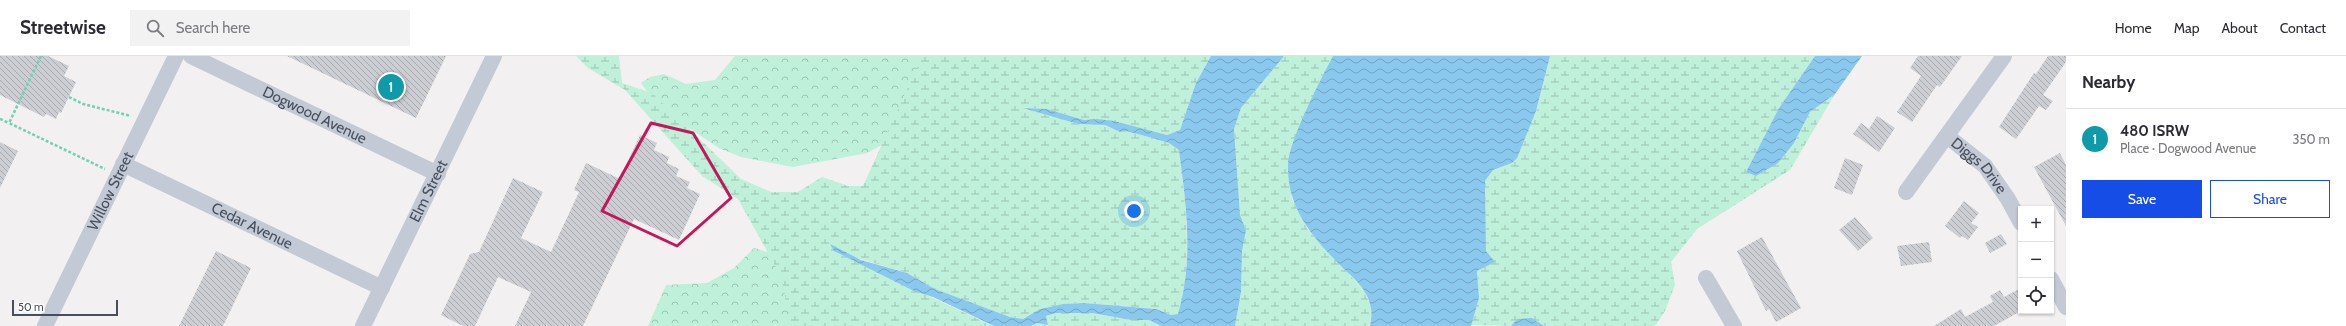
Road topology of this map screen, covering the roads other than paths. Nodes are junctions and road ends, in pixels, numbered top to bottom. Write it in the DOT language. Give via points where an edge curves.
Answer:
graph roads {
  1 [pos="176,56"];
  2 [pos="191,56"];
  3 [pos="494,56"];
  4 [pos="2004,56"];
  5 [pos="1947,136"];
  6 [pos="123,164"];
  7 [pos="438,174"];
  8 [pos="1906,192"];
  9 [pos="2018,217"];
  10 [pos="1706,278"];
  11 [pos="2054,284"];
  12 [pos="382,288"];
  13 [pos="2066,306"];
  14 [pos="45,326"];
  15 [pos="363,326"];
  16 [pos="1734,326"];
  1 -- 6 [label="street, Willow Street"];
  2 -- 7 [label="street, Dogwood Avenue"];
  3 -- 7 [label="street, Elm Street"];
  4 -- 5 [label="street, Diggs Drive"];
  5 -- 8 [label="street, Diggs Drive"];
  5 -- 9 [label="street, Diggs Drive" via="1985,166"];
  6 -- 12 [label="street, Cedar Avenue"];
  6 -- 14 [label="street, Willow Street"];
  7 -- 12 [label="street, Elm Street"];
  10 -- 16 [label="street"];
  11 -- 13 [label="street"];
  12 -- 15 [label="street, Elm Street"];
}
